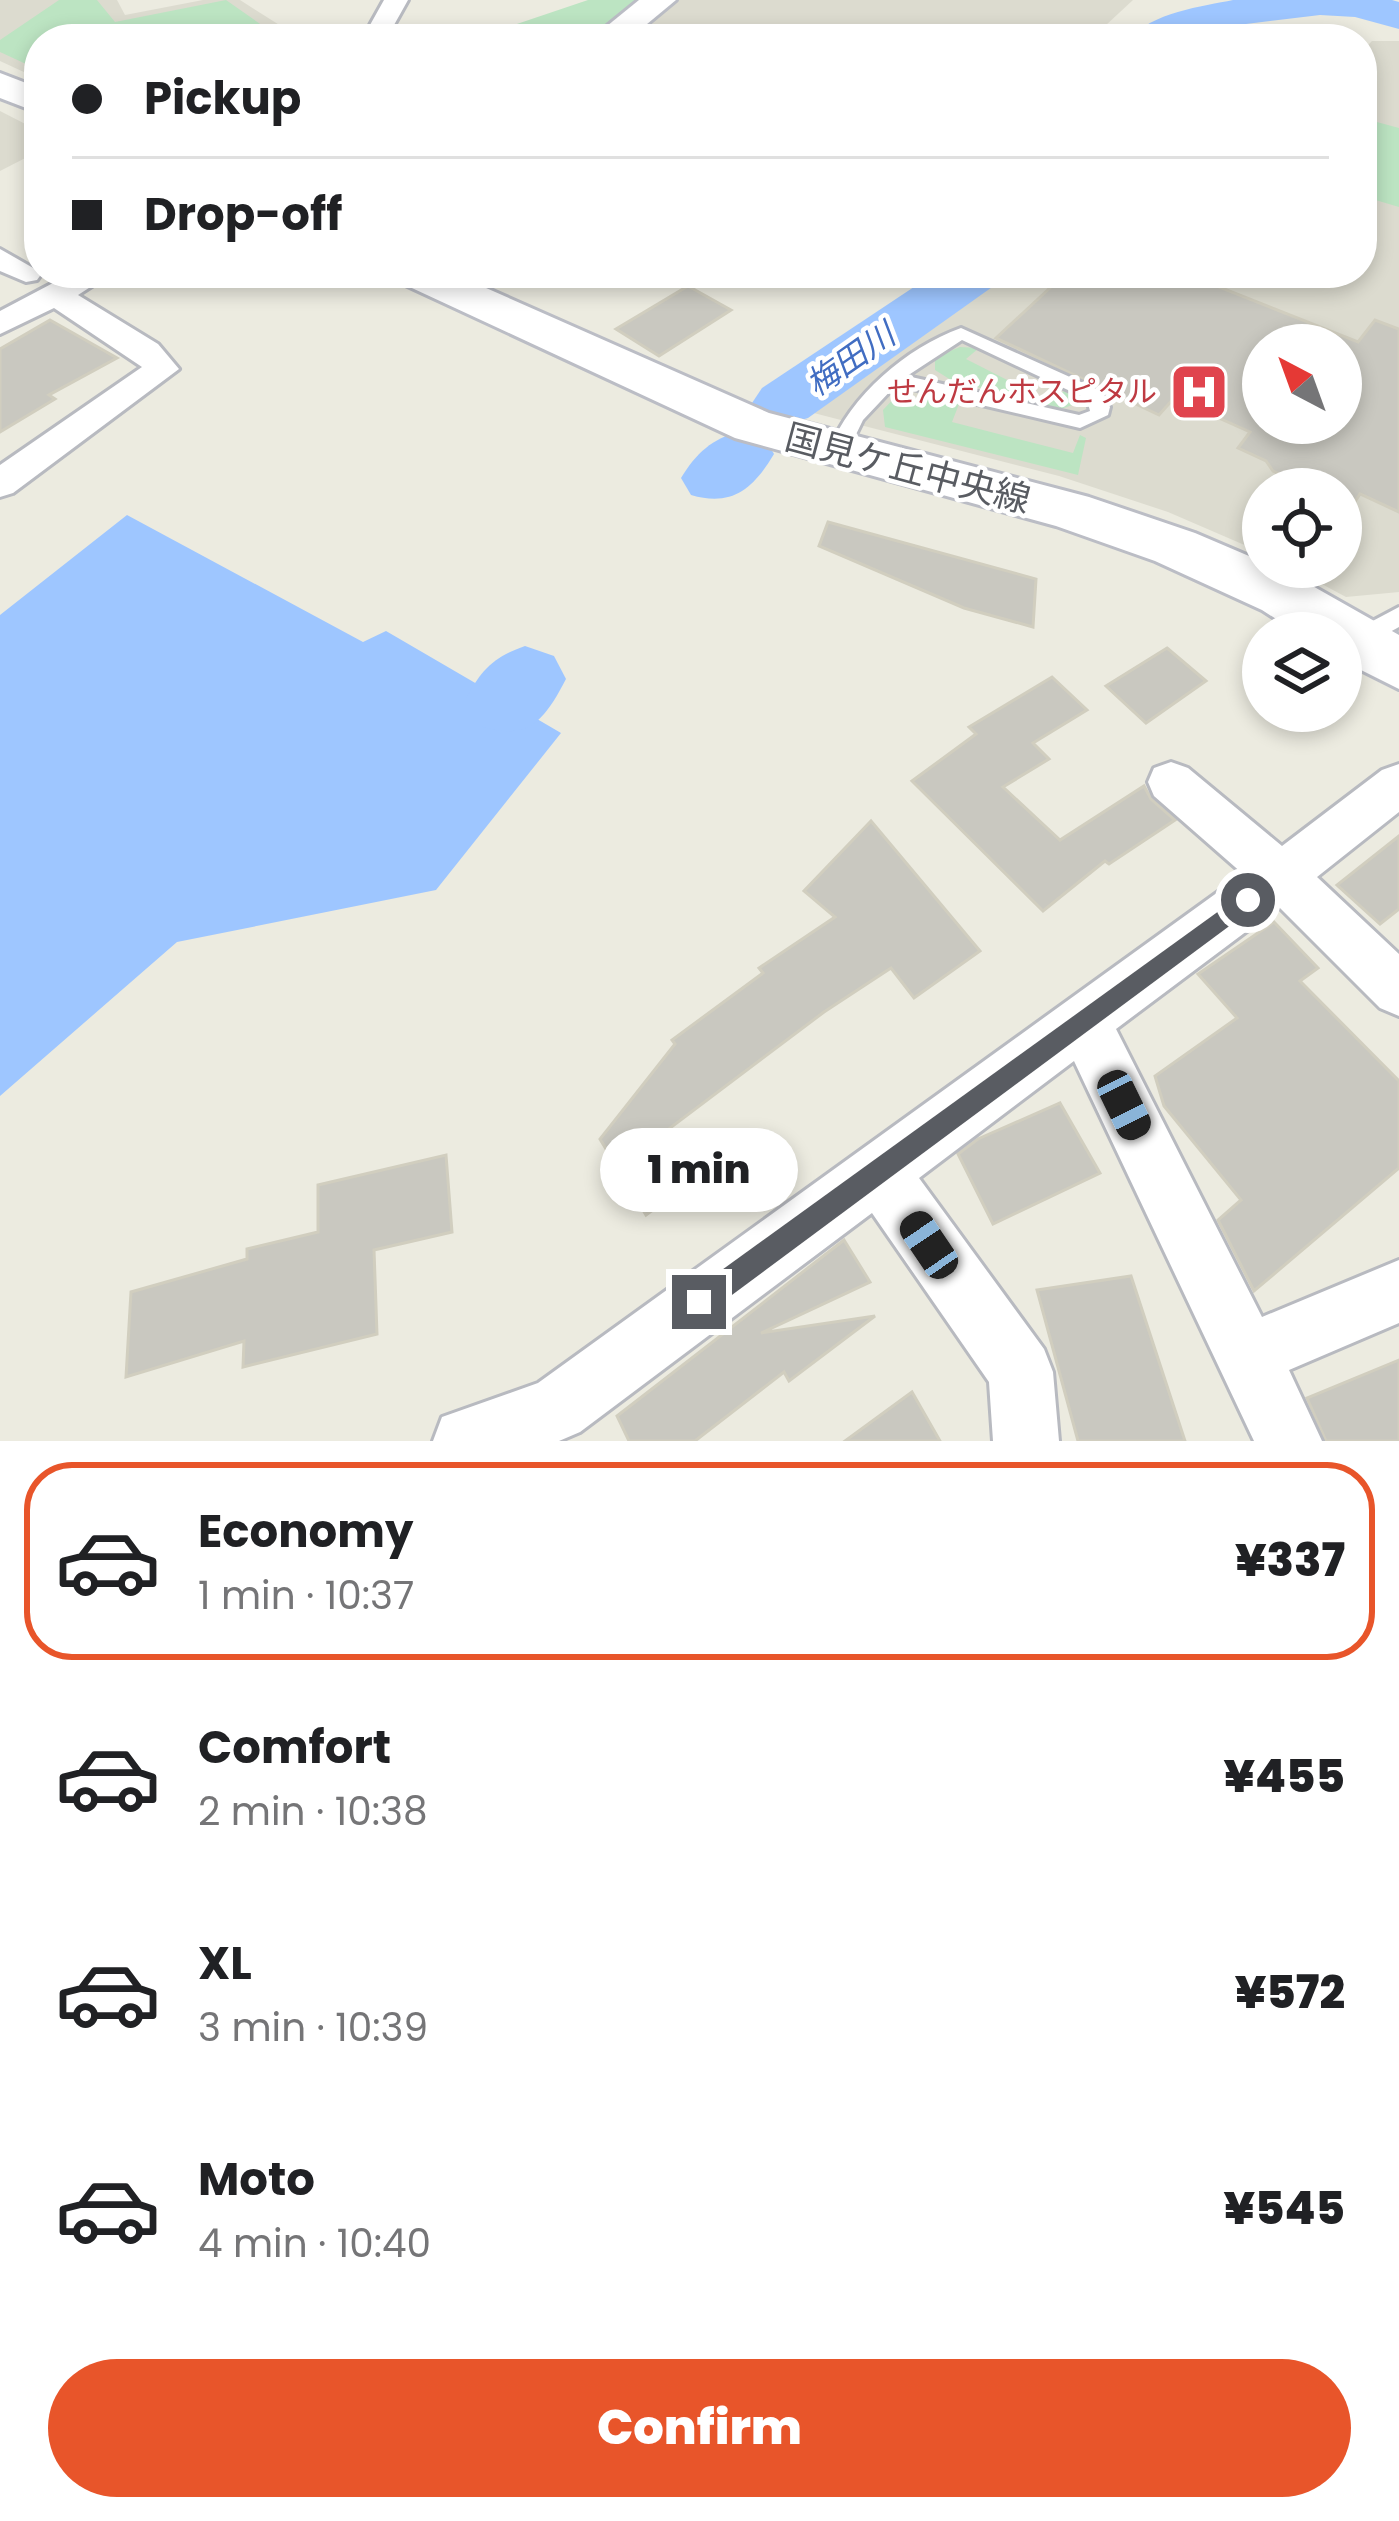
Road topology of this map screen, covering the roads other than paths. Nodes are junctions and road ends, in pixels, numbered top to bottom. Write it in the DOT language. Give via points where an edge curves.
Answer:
graph roads {
  1 [pos="660,0"];
  2 [pos="628,24"];
  3 [pos="68,288"];
  4 [pos="490,288"];
  5 [pos="55,295"];
  6 [pos="0,325"];
  7 [pos="892,377"];
  8 [pos="839,450"];
  9 [pos="0,484"];
  10 [pos="1386,640"];
  11 [pos="1171,782"];
  12 [pos="1399,784"];
  13 [pos="1281,876"];
  14 [pos="1399,990"];
  15 [pos="1082,1021"];
  16 [pos="877,1170"];
  17 [pos="1399,1291"];
  18 [pos="1247,1356"];
  19 [pos="563,1425"];
  20 [pos="466,1441"];
  21 [pos="1026,1441"];
  22 [pos="1289,1441"];
  1 -- 2 [label="street"];
  3 -- 5 [label="street"];
  4 -- 8 [label="street, 国見ケ丘中央線" via="711,409"];
  5 -- 6 [label="street"];
  5 -- 9 [label="street" via="162,369"];
  7 -- 7 [label="lane" via="961,333 1094,395 1101,407 1079,422"];
  7 -- 8 [label="lane" via="847,427"];
  8 -- 10 [label="street, 国見ケ丘中央線" via="1175,547"];
  11 -- 13 [label="street"];
  12 -- 13 [label="street"];
  13 -- 14 [label="street"];
  13 -- 15 [label="street"];
  15 -- 16 [label="street"];
  15 -- 18 [label="street"];
  16 -- 19 [label="street"];
  16 -- 21 [label="street" via="1021,1372"];
  17 -- 18 [label="street"];
  18 -- 22 [label="street"];
  19 -- 20 [label="street"];
}
